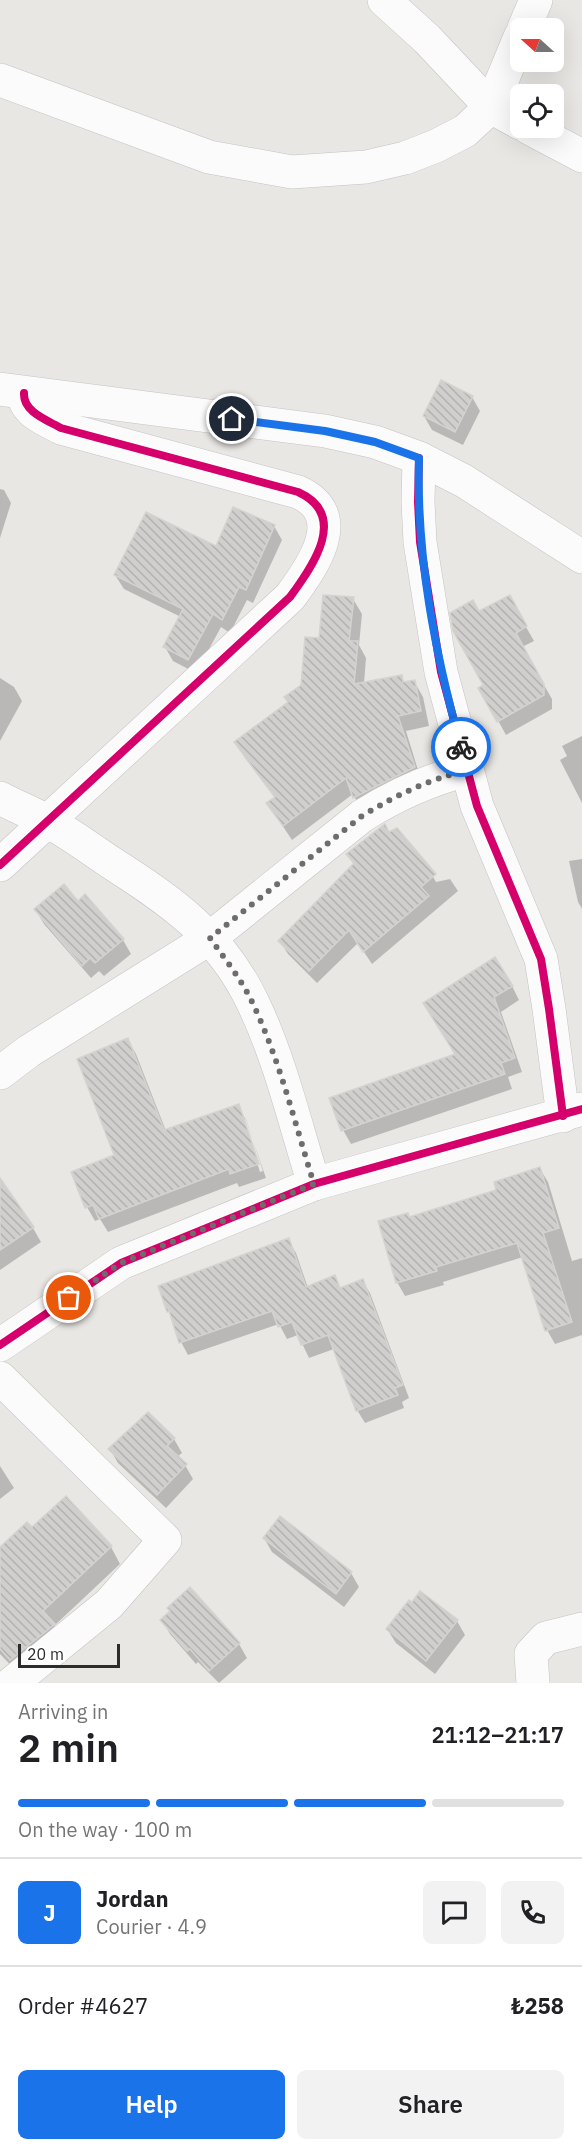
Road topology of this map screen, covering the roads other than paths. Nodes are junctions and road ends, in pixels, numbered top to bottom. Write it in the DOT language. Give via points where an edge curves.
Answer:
graph roads {
  1 [pos="384,0"];
  2 [pos="536,0"];
  3 [pos="528,18"];
  4 [pos="510,61"];
  5 [pos="0,80"];
  6 [pos="491,107"];
  7 [pos="510,117"];
  8 [pos="548,138"];
  9 [pos="582,156"];
  10 [pos="12,391"];
  11 [pos="419,458"];
  12 [pos="582,557"];
  13 [pos="467,770"];
  14 [pos="0,798"];
  15 [pos="46,820"];
  16 [pos="0,865"];
  17 [pos="210,938"];
  18 [pos="0,1073"];
  19 [pos="572,1113"];
  20 [pos="314,1184"];
  21 [pos="0,1345"];
  22 [pos="0,1378"];
  23 [pos="582,1629"];
  24 [pos="12,1683"];
  25 [pos="532,1683"];
  1 -- 6 [label="street"];
  2 -- 3 [label="street"];
  4 -- 6 [label="street"];
  5 -- 6 [label="street" via="209,157 292,172 366,167 405,158 465,131"];
  6 -- 7 [label="street"];
  8 -- 9 [label="street"];
  10 -- 11 [label="street" via="325,431 375,442"];
  10 -- 15 [label="street" via="31,411 61,428 310,497 320,509 325,525 314,561 290,597"];
  11 -- 12 [label="street" via="464,481"];
  11 -- 13 [label="street" via="422,554 441,672"];
  13 -- 17 [label="street" via="414,787 362,816"];
  13 -- 19 [label="street" via="477,806 541,959"];
  14 -- 15 [label="street"];
  15 -- 16 [label="street"];
  15 -- 17 [label="street" via="163,896"];
  17 -- 18 [label="street"];
  17 -- 20 [label="street" via="252,1002"];
  19 -- 20 [label="street"];
  20 -- 21 [label="street" via="121,1263"];
  22 -- 24 [label="street" via="165,1540 109,1604"];
  23 -- 25 [label="street" via="546,1638 531,1654"];
}
